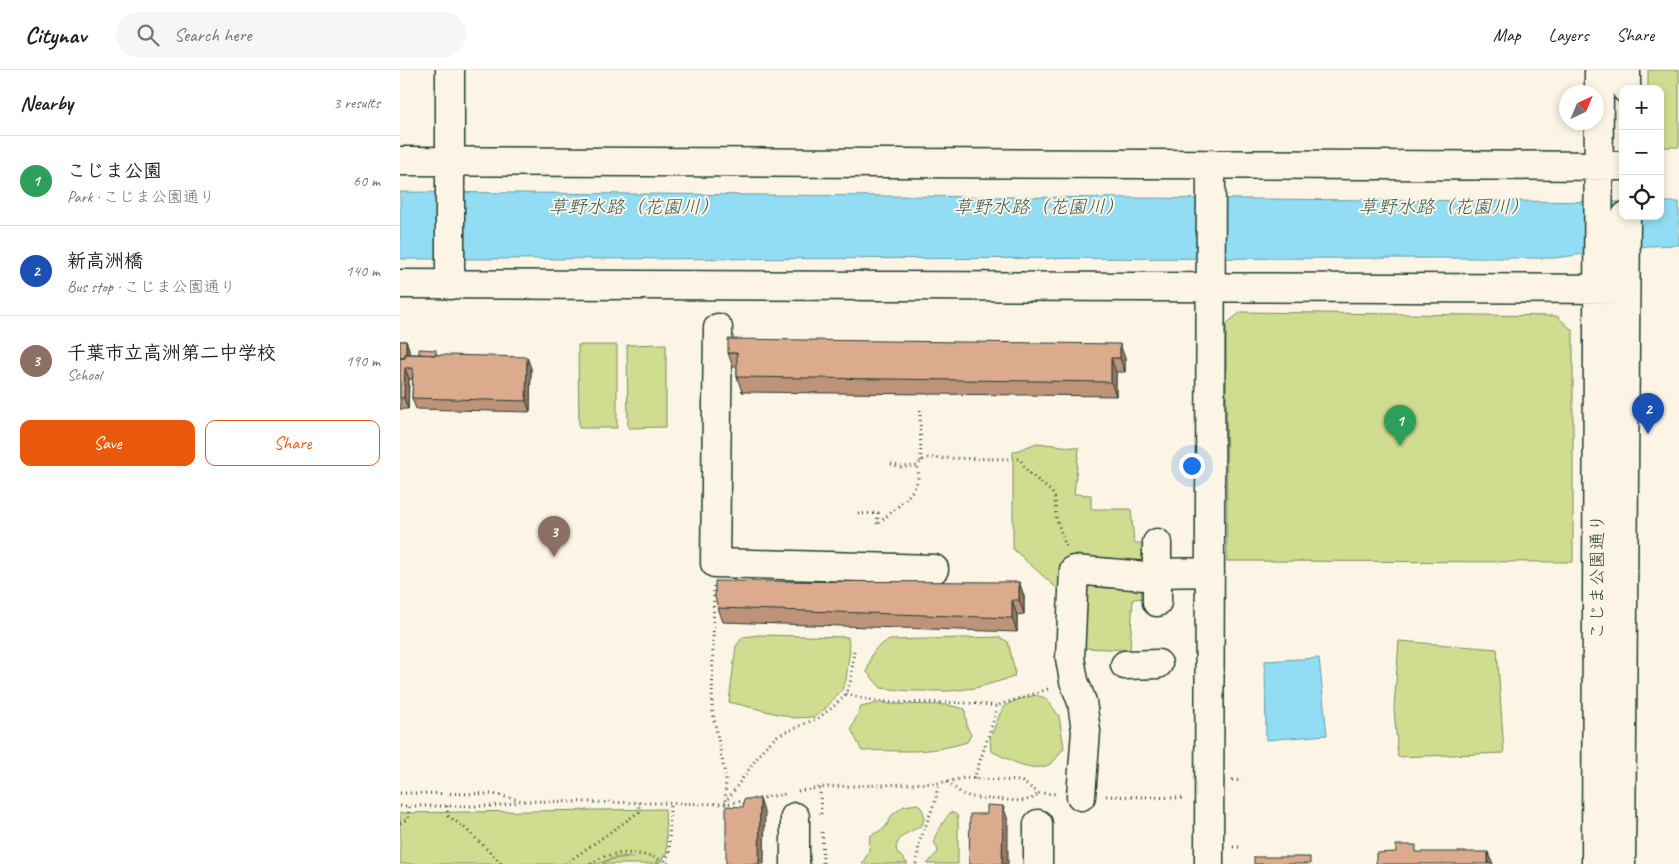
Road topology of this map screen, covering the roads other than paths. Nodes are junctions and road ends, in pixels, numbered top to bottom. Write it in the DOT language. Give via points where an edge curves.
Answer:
graph roads {
  1 [pos="450,70"];
  2 [pos="1599,70"];
  3 [pos="1626,70"];
  4 [pos="1626,85"];
  5 [pos="400,161"];
  6 [pos="450,161"];
  7 [pos="1211,164"];
  8 [pos="1611,166"];
  9 [pos="1626,220"];
  10 [pos="400,284"];
  11 [pos="450,285"];
  12 [pos="1211,288"];
  13 [pos="1597,289"];
  14 [pos="1625,290"];
  15 [pos="718,328"];
  16 [pos="1157,542"];
  17 [pos="934,569"];
  18 [pos="1210,572"];
  19 [pos="1157,573"];
  20 [pos="1157,602"];
  21 [pos="1158,664"];
  22 [pos="1126,665"];
  23 [pos="1080,796"];
  24 [pos="795,817"];
  25 [pos="1038,824"];
  26 [pos="795,864"];
  27 [pos="1038,864"];
  28 [pos="1209,864"];
  29 [pos="1596,864"];
  30 [pos="1622,864"];
  1 -- 6 [label="street"];
  2 -- 8 [label="street"];
  3 -- 4 [label="street"];
  5 -- 6 [label="street"];
  6 -- 7 [label="street"];
  6 -- 11 [label="street"];
  7 -- 8 [label="street"];
  7 -- 12 [label="street"];
  8 -- 13 [label="street, こじま公園通り"];
  9 -- 14 [label="street, こじま公園通り"];
  10 -- 11 [label="street"];
  11 -- 12 [label="street"];
  12 -- 13 [label="street"];
  12 -- 18 [label="street"];
  13 -- 14 [label="street"];
  13 -- 29 [label="street, こじま公園通り"];
  14 -- 30 [label="street, こじま公園通り"];
  15 -- 17 [label="street" via="715,563"];
  16 -- 19 [label="street"];
  18 -- 19 [label="street"];
  18 -- 28 [label="street"];
  19 -- 20 [label="street"];
  19 -- 23 [label="street" via="1145,576 1074,570 1070,658 1086,731"];
  21 -- 22 [label="street"];
  24 -- 26 [label="street"];
  25 -- 27 [label="street"];
}
